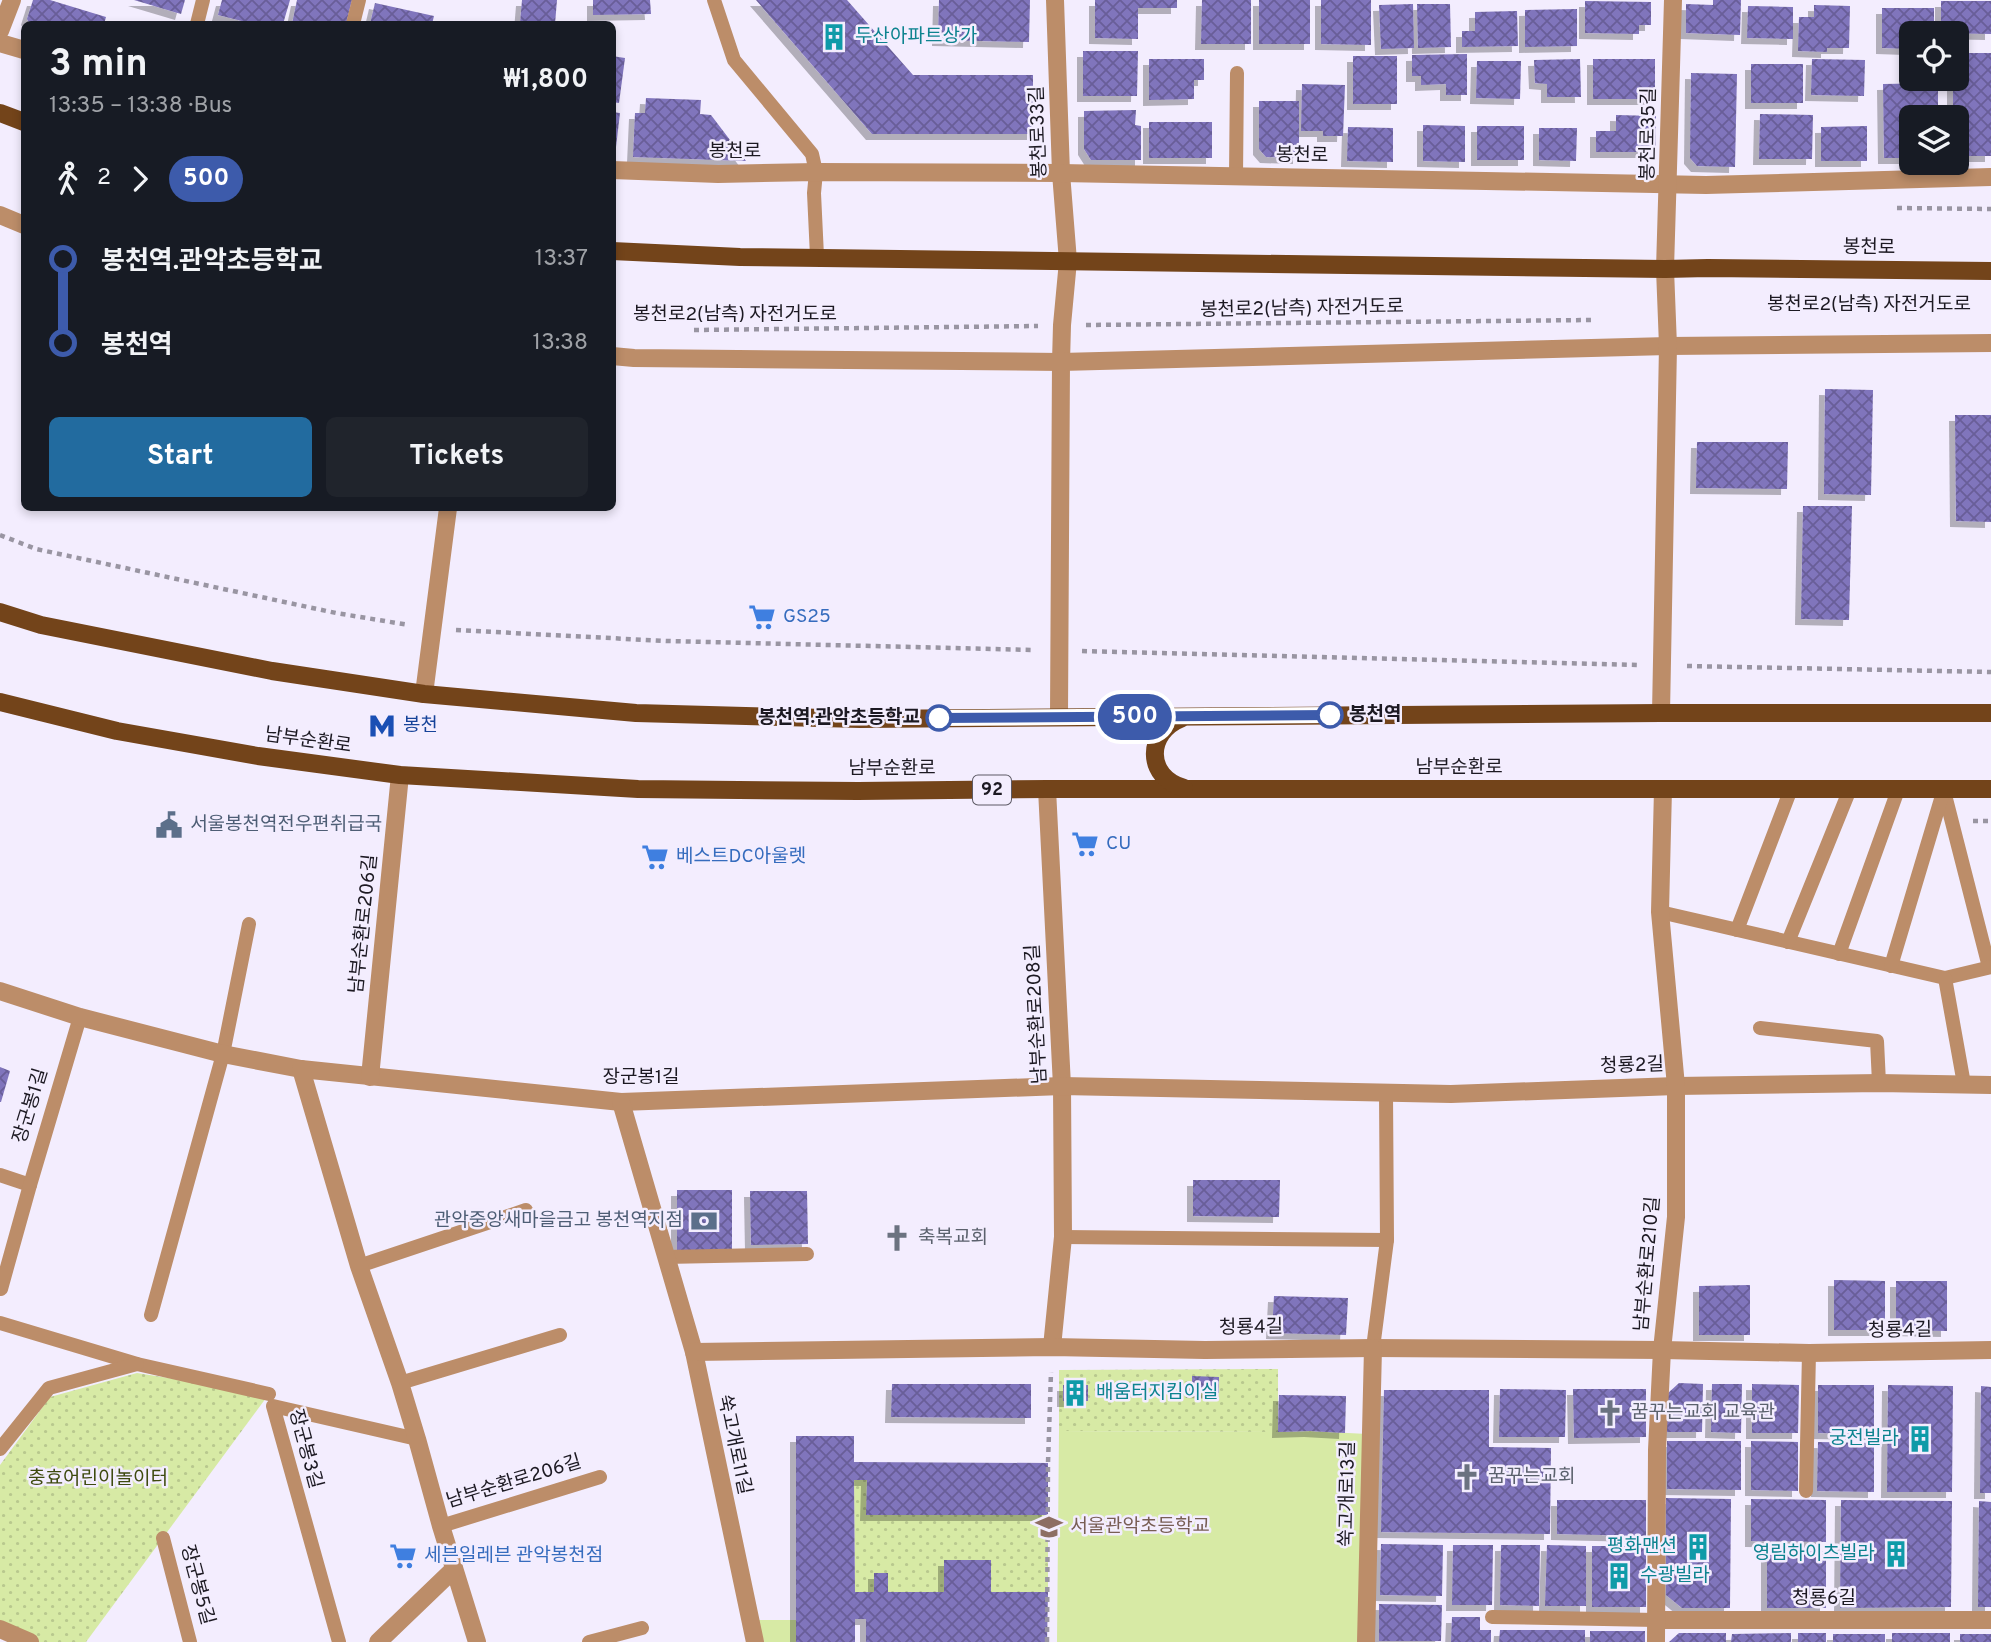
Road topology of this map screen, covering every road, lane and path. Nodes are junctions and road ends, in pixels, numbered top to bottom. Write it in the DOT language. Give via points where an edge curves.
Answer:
graph roads {
  1 [pos="12,0"];
  2 [pos="203,0"];
  3 [pos="359,0"];
  4 [pos="714,0"];
  5 [pos="1055,0"];
  6 [pos="1673,0"];
  7 [pos="198,21"];
  8 [pos="354,21"];
  9 [pos="0,31"];
  10 [pos="0,43"];
  11 [pos="21,49"];
  12 [pos="1237,73"];
  13 [pos="0,113"];
  14 [pos="21,121"];
  15 [pos="814,163"];
  16 [pos="616,170"];
  17 [pos="1061,173"];
  18 [pos="1236,176"];
  19 [pos="1991,177"];
  20 [pos="1669,183"];
  21 [pos="0,215"];
  22 [pos="21,224"];
  23 [pos="616,251"];
  24 [pos="817,257"];
  25 [pos="1069,261"];
  26 [pos="1665,269"];
  27 [pos="1991,271"];
  28 [pos="1598,320"];
  29 [pos="1062,325"];
  30 [pos="693,330"];
  31 [pos="1991,343"];
  32 [pos="1668,346"];
  33 [pos="616,356"];
  34 [pos="1061,362"];
  35 [pos="448,511"];
  36 [pos="0,535"];
  37 [pos="0,611"];
  38 [pos="432,629"];
  39 [pos="1060,650"];
  40 [pos="1660,665"];
  41 [pos="1991,672"];
  42 [pos="424,694"];
  43 [pos="0,702"];
  44 [pos="1661,713"];
  45 [pos="1991,713"];
  46 [pos="1059,716"];
  47 [pos="1192,716"];
  48 [pos="400,775"];
  49 [pos="1047,789"];
  50 [pos="1186,789"];
  51 [pos="1662,789"];
  52 [pos="1791,789"];
  53 [pos="1850,789"];
  54 [pos="1944,789"];
  55 [pos="1991,789"];
  56 [pos="1898,790"];
  57 [pos="1660,912"];
  58 [pos="249,924"];
  59 [pos="1737,930"];
  60 [pos="1787,942"];
  61 [pos="1839,954"];
  62 [pos="1891,966"];
  63 [pos="1990,967"];
  64 [pos="1945,978"];
  65 [pos="0,991"];
  66 [pos="80,1017"];
  67 [pos="1760,1028"];
  68 [pos="223,1054"];
  69 [pos="301,1069"];
  70 [pos="370,1077"];
  71 [pos="1879,1083"];
  72 [pos="1964,1084"];
  73 [pos="1991,1085"];
  74 [pos="1062,1086"];
  75 [pos="1676,1086"];
  76 [pos="1386,1093"];
  77 [pos="621,1102"];
  78 [pos="0,1175"];
  79 [pos="30,1185"];
  80 [pos="526,1210"];
  81 [pos="1063,1237"];
  82 [pos="1387,1240"];
  83 [pos="807,1254"];
  84 [pos="665,1258"];
  85 [pos="359,1266"];
  86 [pos="1,1289"];
  87 [pos="150,1315"];
  88 [pos="0,1323"];
  89 [pos="560,1335"];
  90 [pos="1052,1347"];
  91 [pos="1373,1348"];
  92 [pos="1662,1350"];
  93 [pos="1991,1350"];
  94 [pos="694,1352"];
  95 [pos="1810,1353"];
  96 [pos="137,1364"];
  97 [pos="400,1382"];
  98 [pos="269,1394"];
  99 [pos="417,1439"];
  100 [pos="0,1449"];
  101 [pos="600,1477"];
  102 [pos="1806,1491"];
  103 [pos="441,1527"];
  104 [pos="163,1538"];
  105 [pos="454,1569"];
  106 [pos="1492,1617"];
  107 [pos="1656,1620"];
  108 [pos="1991,1620"];
  109 [pos="642,1628"];
  110 [pos="0,1629"];
  111 [pos="30,1642"];
  112 [pos="190,1642"];
  113 [pos="339,1642"];
  114 [pos="378,1642"];
  115 [pos="477,1642"];
  116 [pos="589,1642"];
  117 [pos="755,1642"];
  118 [pos="1047,1642"];
  119 [pos="1366,1642"];
  120 [pos="1656,1642"];
  1 -- 9 [label="street"];
  2 -- 7 [label="lane"];
  3 -- 8 [label="lane"];
  4 -- 15 [label="lane" via="734,61"];
  5 -- 17 [label="street, 봉천로33길"];
  6 -- 20 [label="street, 봉천로35길"];
  10 -- 11 [label="street"];
  12 -- 18 [label="lane"];
  13 -- 14 [label="main road"];
  15 -- 16 [label="street, 봉천로" via="718,174"];
  15 -- 17 [label="street, 봉천로"];
  15 -- 24 [label="lane"];
  17 -- 18 [label="street, 봉천로"];
  17 -- 25 [label="street, 봉천로33길"];
  18 -- 20 [label="street, 봉천로"];
  19 -- 20 [label="street, 봉천로"];
  20 -- 26 [label="street, 봉천로35길"];
  21 -- 22 [label="street"];
  23 -- 24 [label="main road, 봉천로"];
  24 -- 25 [label="main road, 봉천로"];
  25 -- 26 [label="main road, 봉천로"];
  25 -- 29 [label="street"];
  26 -- 27 [label="main road, 봉천로"];
  26 -- 32 [label="street"];
  28 -- 29 [label="path, 봉천로2(남측) 자전거도로"];
  29 -- 30 [label="path, 봉천로2(남측) 자전거도로"];
  29 -- 34 [label="street"];
  31 -- 32 [label="street"];
  32 -- 34 [label="street"];
  32 -- 40 [label="street"];
  33 -- 34 [label="street"];
  34 -- 39 [label="street"];
  35 -- 38 [label="street"];
  36 -- 38 [label="path" via="49,552"];
  37 -- 42 [label="main road" via="41,625 258,668"];
  38 -- 39 [label="path" via="666,641"];
  38 -- 42 [label="street"];
  39 -- 40 [label="path"];
  39 -- 46 [label="street"];
  40 -- 41 [label="path"];
  40 -- 44 [label="street"];
  42 -- 46 [label="main road" via="636,713 860,719"];
  43 -- 48 [label="main road, 남부순환로 / 92" via="117,731"];
  44 -- 45 [label="main road"];
  44 -- 47 [label="main road"];
  46 -- 47 [label="main road"];
  47 -- 50 [label="main road" via="1169,723 1161,732 1154,756 1164,778"];
  48 -- 49 [label="main road, 남부순환로 / 92" via="638,789"];
  48 -- 70 [label="street, 남부순환로206길"];
  49 -- 50 [label="main road, 남부순환로 / 92"];
  49 -- 74 [label="street, 남부순환로208길"];
  50 -- 51 [label="main road, 남부순환로 / 92"];
  51 -- 52 [label="main road, 남부순환로 / 92"];
  51 -- 57 [label="street, 남부순환로210길"];
  52 -- 53 [label="main road, 남부순환로 / 92"];
  52 -- 59 [label="lane"];
  53 -- 56 [label="main road, 남부순환로 / 92"];
  53 -- 60 [label="lane"];
  54 -- 55 [label="main road, 남부순환로 / 92"];
  54 -- 56 [label="main road, 남부순환로 / 92"];
  54 -- 62 [label="lane"];
  54 -- 63 [label="lane"];
  56 -- 61 [label="lane"];
  57 -- 59 [label="lane"];
  57 -- 75 [label="street, 남부순환로210길"];
  58 -- 68 [label="lane"];
  59 -- 60 [label="lane"];
  60 -- 61 [label="lane"];
  61 -- 62 [label="lane"];
  62 -- 64 [label="lane"];
  63 -- 64 [label="lane"];
  64 -- 72 [label="lane"];
  65 -- 66 [label="street, 장군봉1길"];
  66 -- 68 [label="street, 장군봉1길"];
  66 -- 79 [label="lane, 장군봉1길"];
  67 -- 71 [label="lane" via="1877,1041"];
  68 -- 69 [label="street, 장군봉1길"];
  68 -- 87 [label="lane"];
  69 -- 70 [label="street, 장군봉1길"];
  69 -- 85 [label="street, 남부순환로206길"];
  70 -- 77 [label="street, 장군봉1길"];
  71 -- 72 [label="street, 청룡2길"];
  71 -- 75 [label="street, 청룡2길"];
  72 -- 73 [label="street, 청룡2길"];
  74 -- 76 [label="street, 청룡2길"];
  74 -- 77 [label="street, 장군봉1길"];
  74 -- 81 [label="street, 남부순환로208길"];
  75 -- 76 [label="street, 청룡2길"];
  75 -- 92 [label="street, 남부순환로210길" via="1676,1217"];
  76 -- 82 [label="lane"];
  77 -- 84 [label="street, 쑥고개로11길"];
  78 -- 79 [label="lane"];
  79 -- 86 [label="lane, 장군봉1길"];
  80 -- 85 [label="lane"];
  81 -- 82 [label="lane"];
  81 -- 90 [label="street, 남부순환로208길"];
  82 -- 91 [label="lane"];
  83 -- 84 [label="lane"];
  84 -- 94 [label="street, 쑥고개로11길"];
  85 -- 97 [label="street, 남부순환로206길"];
  88 -- 96 [label="lane, 장군봉3길"];
  89 -- 97 [label="lane"];
  90 -- 91 [label="street, 청룡4길"];
  90 -- 94 [label="street, 청룡4길"];
  90 -- 118 [label="path"];
  91 -- 92 [label="street, 청룡4길"];
  91 -- 119 [label="street, 쑥고개로13길"];
  92 -- 95 [label="street, 청룡4길"];
  92 -- 107 [label="street, 남부순환로210길"];
  93 -- 95 [label="street, 청룡4길"];
  94 -- 117 [label="street, 쑥고개로11길"];
  95 -- 102 [label="lane"];
  96 -- 98 [label="lane, 장군봉3길"];
  96 -- 100 [label="lane" via="49,1388"];
  97 -- 99 [label="street, 남부순환로206길"];
  99 -- 103 [label="street, 남부순환로206길"];
  99 -- 113 [label="lane, 장군봉3길" via="273,1406"];
  101 -- 103 [label="lane, 남부순환로206길"];
  103 -- 105 [label="street, 남부순환로206길"];
  104 -- 112 [label="lane, 장군봉5길"];
  105 -- 114 [label="street"];
  105 -- 115 [label="street, 남부순환로206길"];
  106 -- 107 [label="lane"];
  107 -- 108 [label="street, 청룡6길"];
  107 -- 120 [label="street, 남부순환로210길"];
  109 -- 116 [label="lane"];
  110 -- 111 [label="street"];
}
